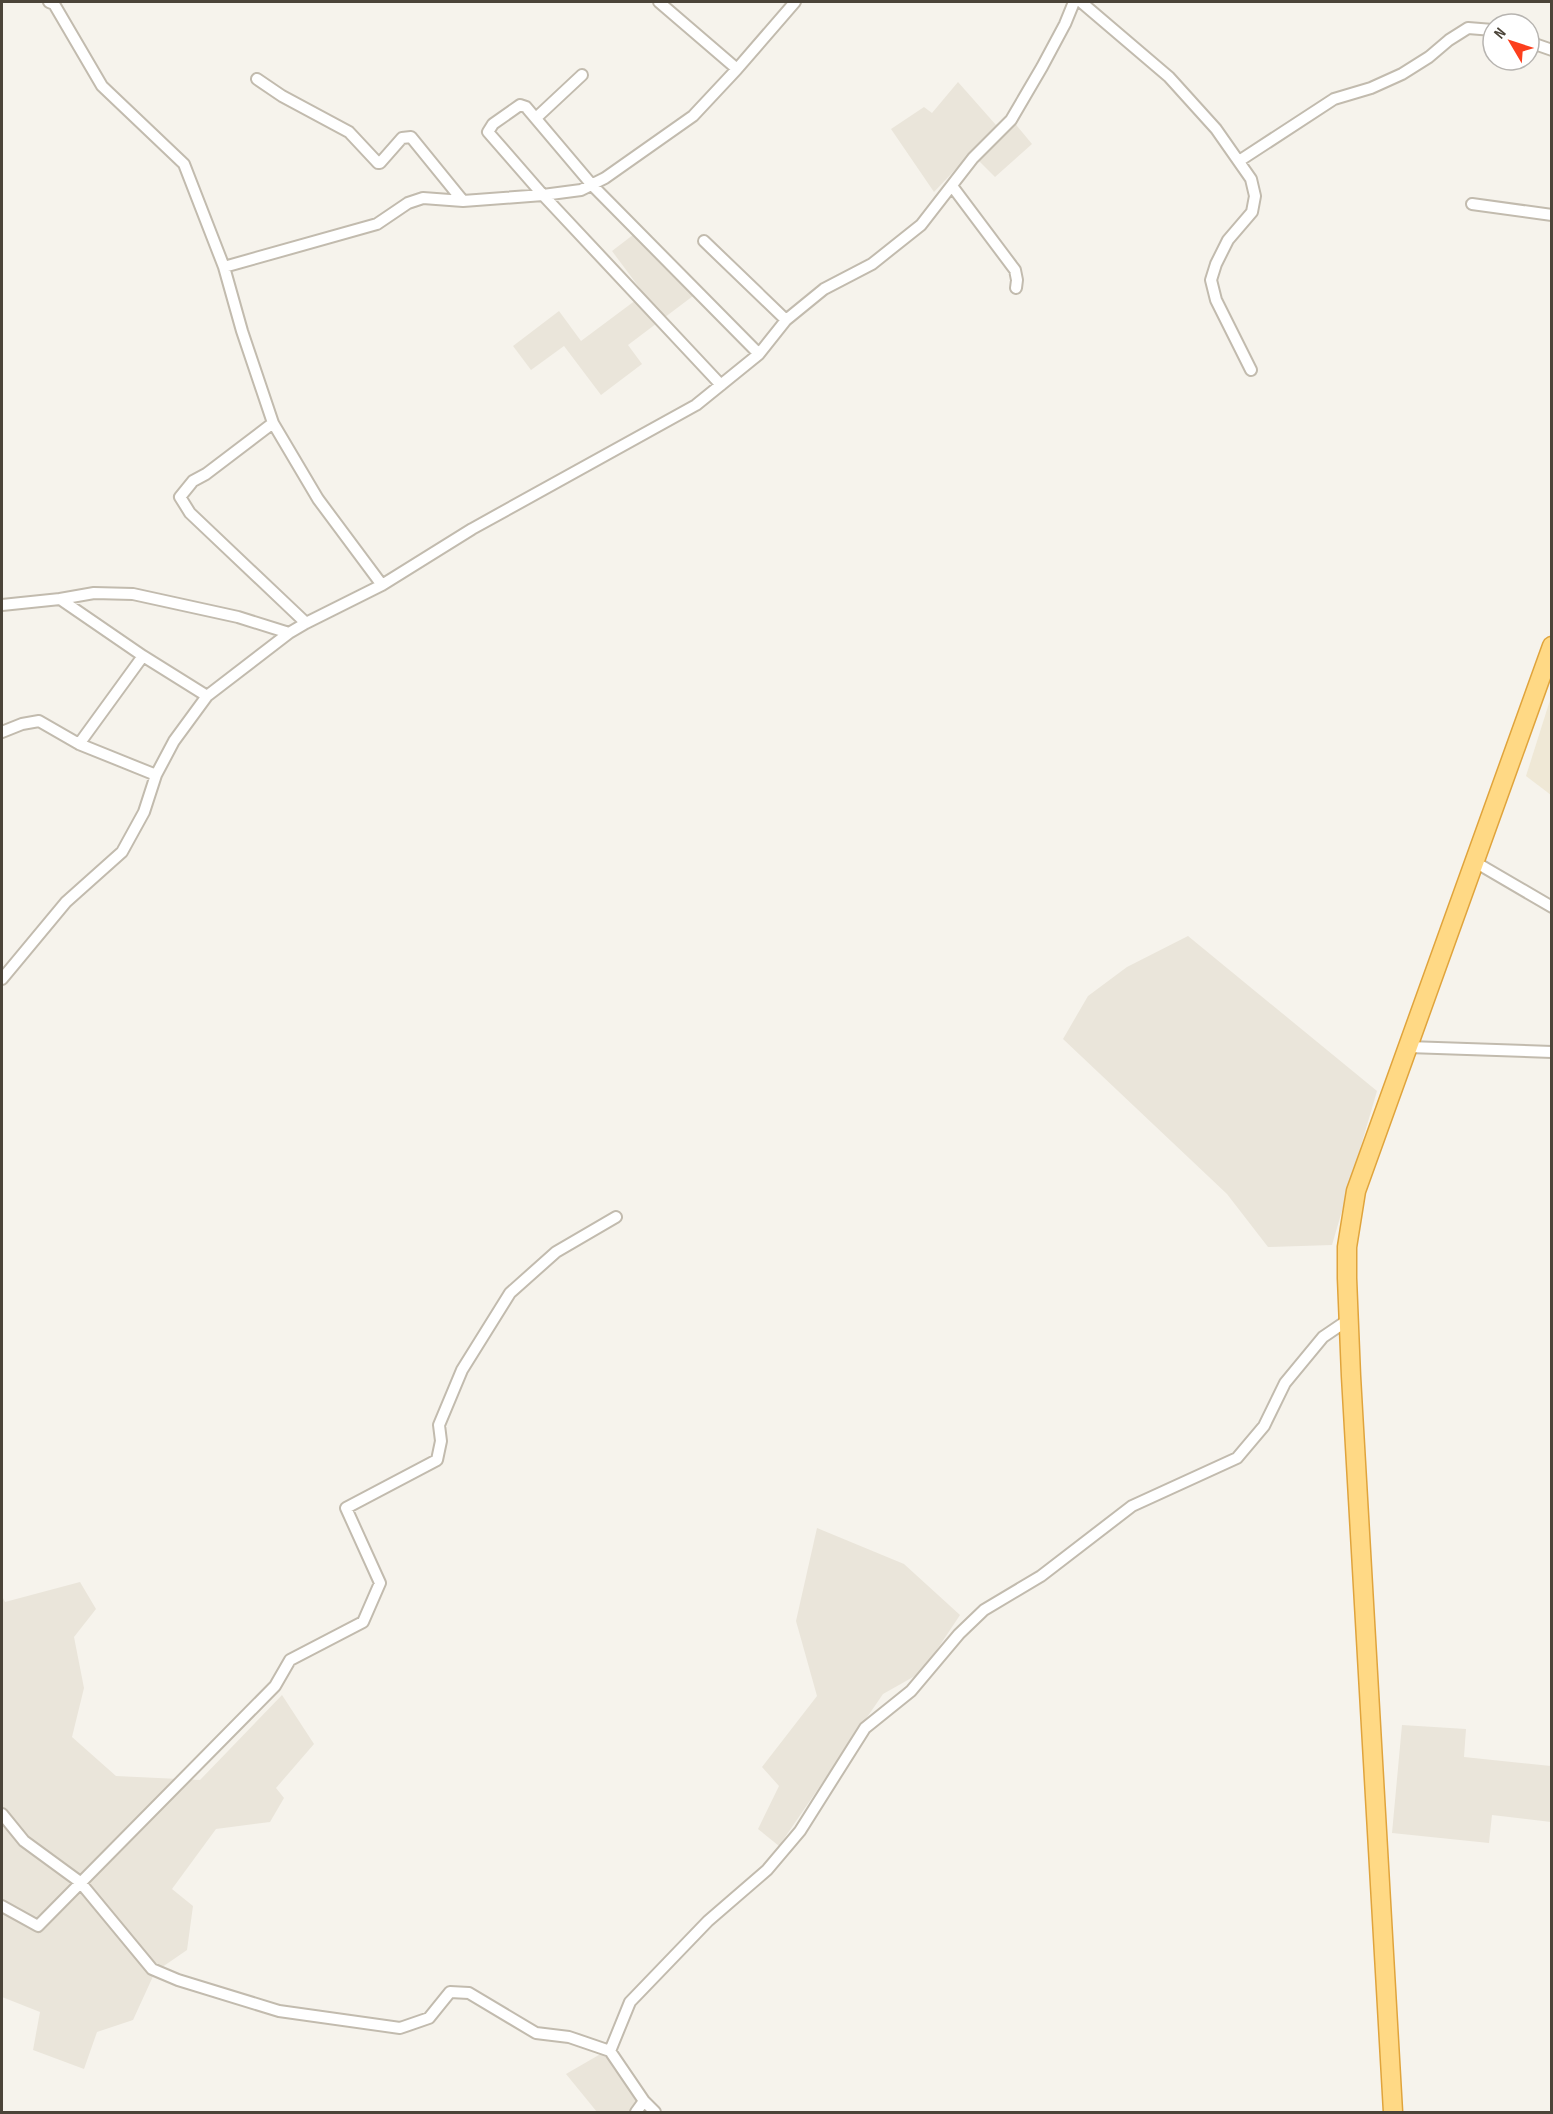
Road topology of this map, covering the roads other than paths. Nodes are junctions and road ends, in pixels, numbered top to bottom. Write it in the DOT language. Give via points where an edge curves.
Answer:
graph roads {
  1 [pos="49,2"];
  2 [pos="659,2"];
  3 [pos="795,2"];
  4 [pos="1074,2"];
  5 [pos="1082,2"];
  6 [pos="1481,29"];
  7 [pos="737,69"];
  8 [pos="582,75"];
  9 [pos="257,79"];
  10 [pos="536,118"];
  11 [pos="1239,161"];
  12 [pos="592,184"];
  13 [pos="952,186"];
  14 [pos="543,195"];
  15 [pos="463,201"];
  16 [pos="1472,204"];
  17 [pos="1551,215"];
  18 [pos="705,241"];
  19 [pos="224,267"];
  20 [pos="1016,288"];
  21 [pos="786,320"];
  22 [pos="759,354"];
  23 [pos="1251,370"];
  24 [pos="721,385"];
  25 [pos="273,423"];
  26 [pos="382,585"];
  27 [pos="60,600"];
  28 [pos="2,605"];
  29 [pos="306,623"];
  30 [pos="289,633"];
  31 [pos="1551,646"];
  32 [pos="143,656"];
  33 [pos="207,696"];
  34 [pos="2,732"];
  35 [pos="79,744"];
  36 [pos="156,775"];
  37 [pos="1475,861"];
  38 [pos="1551,906"];
  39 [pos="2,976"];
  40 [pos="1408,1047"];
  41 [pos="1551,1052"];
  42 [pos="616,1217"];
  43 [pos="1348,1320"];
  44 [pos="2,1814"];
  45 [pos="80,1882"];
  46 [pos="2,1906"];
  47 [pos="610,2051"];
  48 [pos="644,2101"];
  49 [pos="636,2112"];
  50 [pos="655,2112"];
  51 [pos="1393,2112"];
  1 -- 19 [label="street" via="54,4 102,86 184,164"];
  2 -- 7 [label="street"];
  3 -- 7 [label="street"];
  4 -- 13 [label="street" via="1011,120 973,158"];
  5 -- 11 [label="street" via="1169,77"];
  6 -- 11 [label="street" via="1468,28 1402,74 1334,99"];
  7 -- 12 [label="street" via="693,116"];
  8 -- 10 [label="street"];
  9 -- 15 [label="street" via="349,132 378,163 402,138 411,137"];
  10 -- 12 [label="street"];
  10 -- 14 [label="street" via="520,105 488,132"];
  11 -- 23 [label="street" via="1251,179 1255,196 1251,212 1228,240 1211,280 1216,300"];
  12 -- 14 [label="street" via="581,190"];
  12 -- 22 [label="street"];
  13 -- 20 [label="street" via="1015,270"];
  13 -- 21 [label="street" via="921,225 872,264 824,289"];
  14 -- 15 [label="street"];
  14 -- 24 [label="street"];
  15 -- 19 [label="street" via="423,198 408,203 378,224"];
  16 -- 17 [label="street"];
  18 -- 21 [label="street"];
  19 -- 25 [label="street"];
  21 -- 22 [label="street"];
  22 -- 24 [label="street"];
  24 -- 26 [label="street" via="696,405 472,529"];
  25 -- 26 [label="street" via="318,499"];
  25 -- 29 [label="street" via="193,481 180,498 190,513"];
  26 -- 29 [label="street"];
  27 -- 28 [label="street"];
  27 -- 30 [label="street" via="94,593 133,594 238,617"];
  27 -- 32 [label="street"];
  29 -- 30 [label="street"];
  30 -- 33 [label="street"];
  31 -- 37 [label="highway"];
  32 -- 33 [label="street"];
  32 -- 35 [label="street"];
  33 -- 36 [label="street" via="174,741"];
  34 -- 35 [label="street" via="39,721"];
  35 -- 36 [label="street"];
  36 -- 39 [label="street" via="144,812 122,852 66,902"];
  37 -- 38 [label="street"];
  37 -- 40 [label="highway"];
  40 -- 41 [label="street"];
  40 -- 43 [label="highway" via="1356,1191 1347,1247"];
  42 -- 45 [label="street" via="556,1252 510,1293 462,1370 439,1425 437,1460 346,1508 380,1583 363,1622 290,1660 275,1686"];
  43 -- 47 [label="street" via="1323,1337 1285,1383 1264,1426 1238,1458 1132,1506 1041,1576 984,1610 959,1634 911,1691 865,1728 800,1831 767,1870 708,1921 630,2002"];
  43 -- 51 [label="highway"];
  44 -- 45 [label="street" via="24,1840"];
  45 -- 46 [label="street" via="38,1926"];
  45 -- 47 [label="street" via="152,1969 178,1980 279,2011 400,2028 429,2018 450,1992 469,1993 536,2033 569,2037"];
  47 -- 48 [label="street"];
  48 -- 49 [label="street"];
  48 -- 50 [label="street"];
}
